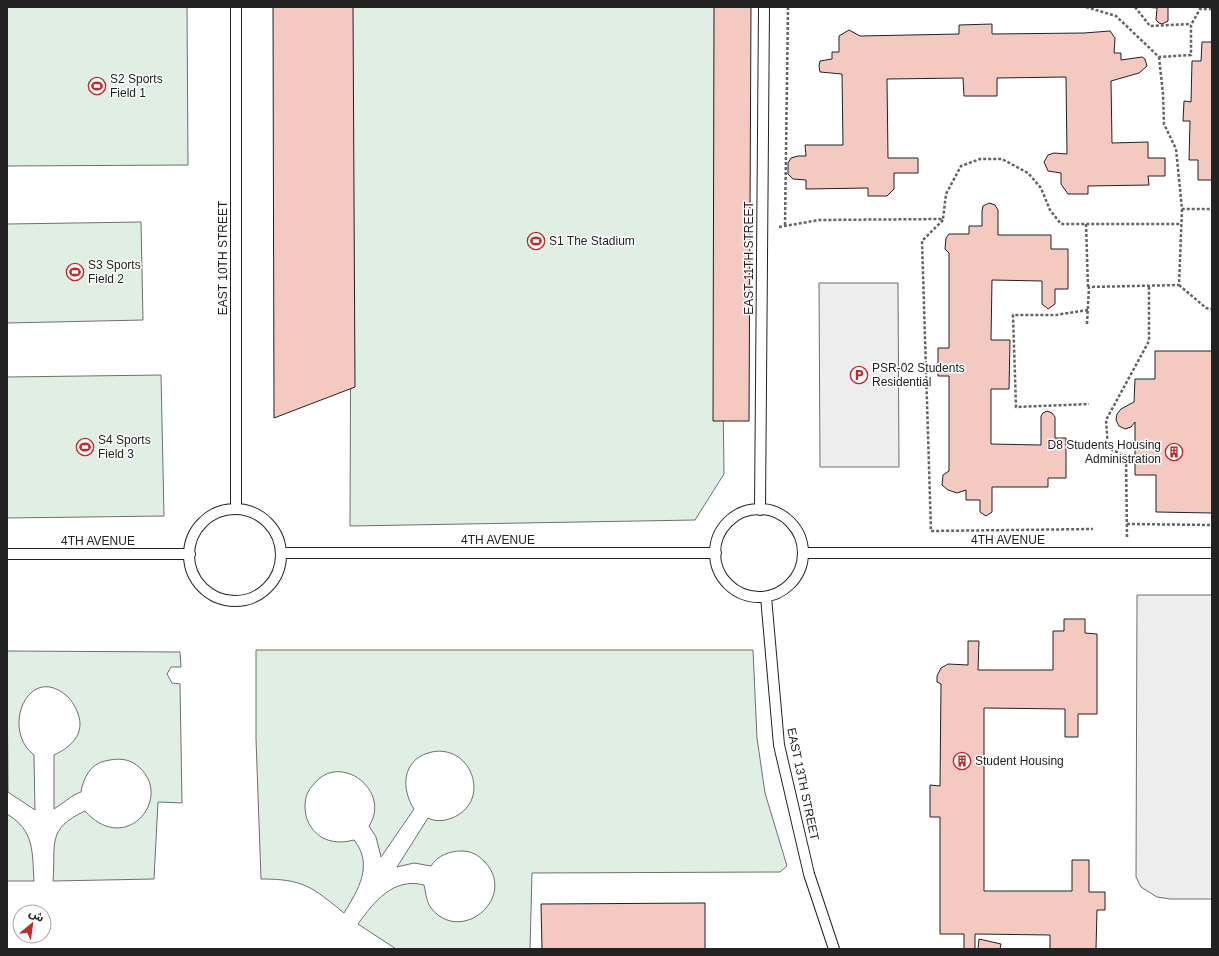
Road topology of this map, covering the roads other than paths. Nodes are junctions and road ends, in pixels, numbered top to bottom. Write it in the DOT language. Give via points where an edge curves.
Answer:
graph roads {
  1 [pos="236,7"];
  2 [pos="764,7"];
  3 [pos="236,509"];
  4 [pos="760,510"];
  5 [pos="1212,552"];
  6 [pos="716,553"];
  7 [pos="804,553"];
  8 [pos="7,554"];
  9 [pos="190,554"];
  10 [pos="281,554"];
  11 [pos="766,597"];
  12 [pos="834,949"];
  1 -- 3 [label="lane, EAST 10TH STREET"];
  2 -- 4 [label="lane, EAST 11TH STREET"];
  3 -- 9 [label="lane" via="216,513 205,520 191,542"];
  3 -- 10 [label="lane" via="254,513 274,529"];
  4 -- 6 [label="lane" via="740,514 730,520 722,530"];
  4 -- 7 [label="lane" via="777,513 788,520 796,529"];
  5 -- 7 [label="lane, 4TH AVENUE"];
  6 -- 10 [label="lane, 4TH AVENUE"];
  6 -- 11 [label="lane" via="723,578 731,587 742,594"];
  7 -- 11 [label="lane" via="797,577 789,586"];
  8 -- 9 [label="lane, 4TH AVENUE"];
  9 -- 10 [label="lane" via="197,580 217,596 230,600 243,600 255,596 270,584 280,567"];
  11 -- 12 [label="lane, EAST 13TH STREET" via="779,745 809,874"];
}
